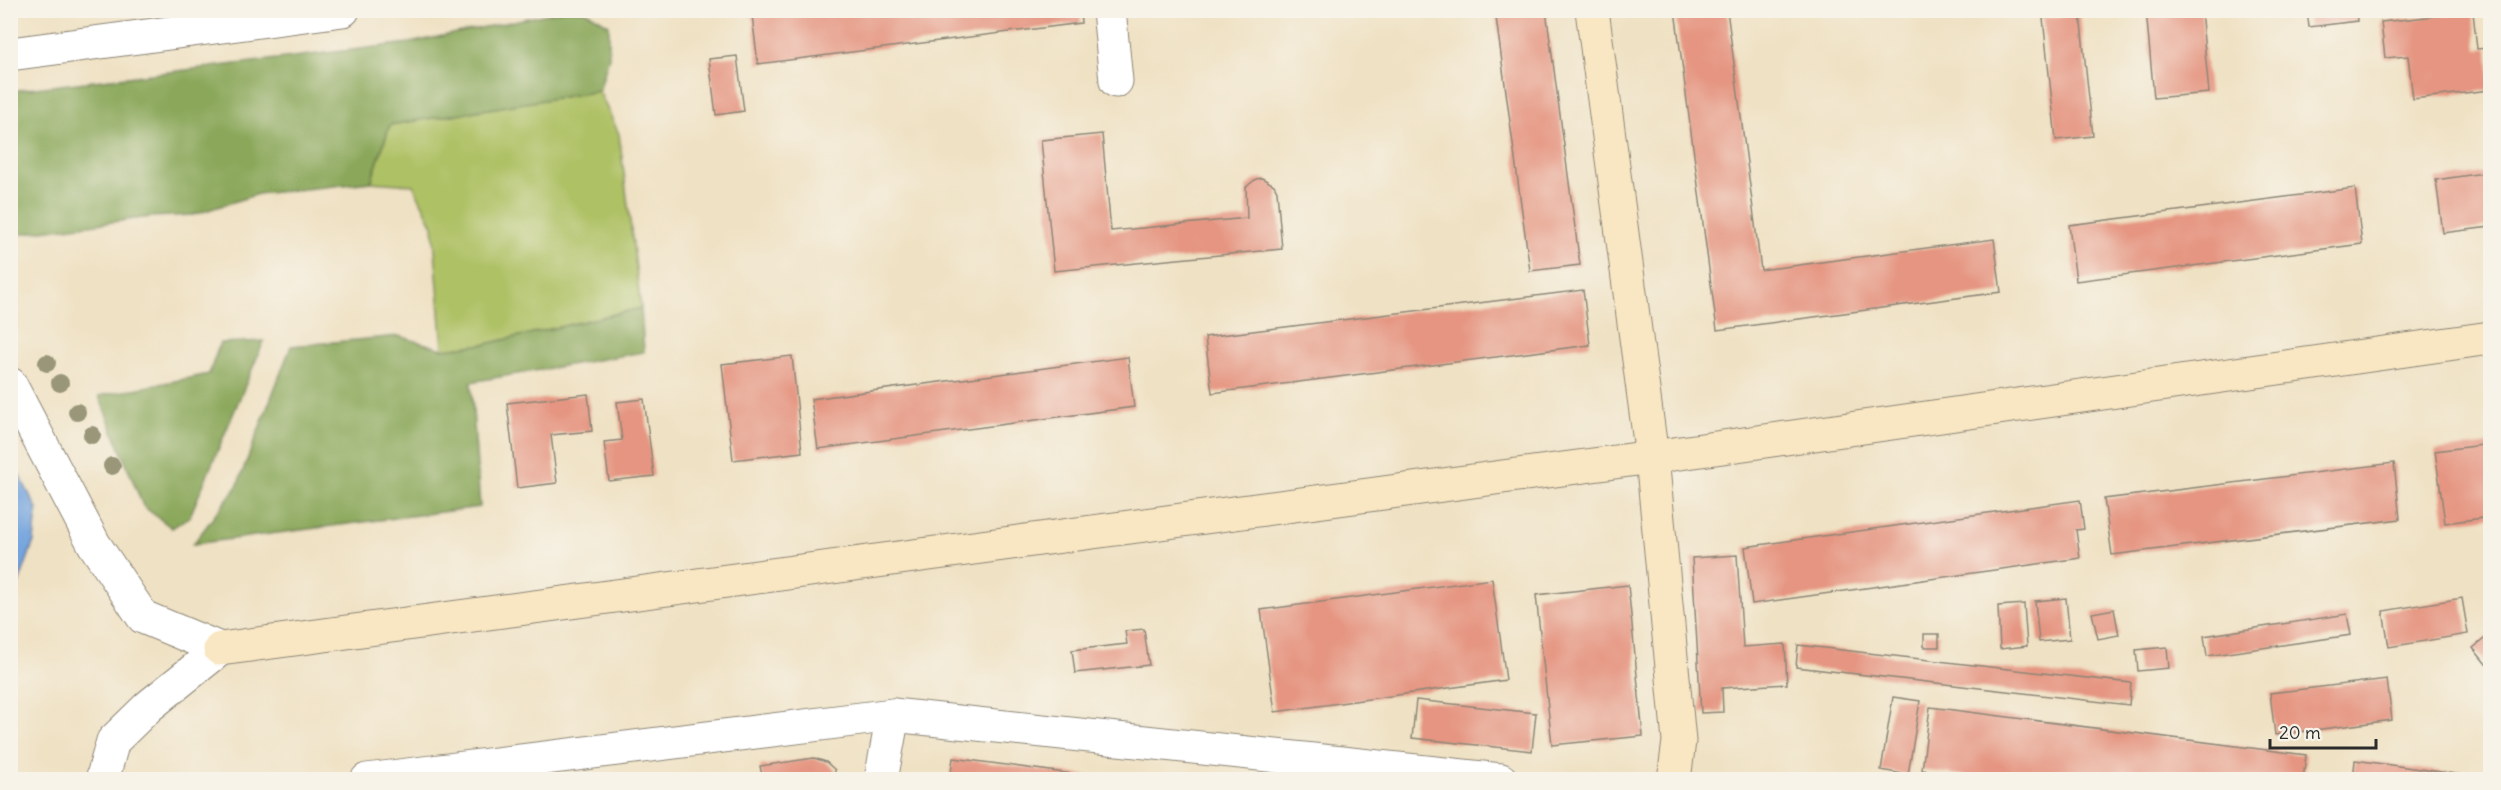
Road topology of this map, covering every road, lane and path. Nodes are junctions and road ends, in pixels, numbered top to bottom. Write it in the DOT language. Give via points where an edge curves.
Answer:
graph roads {
  1 [pos="343,10"];
  2 [pos="1109,10"];
  3 [pos="1592,10"];
  4 [pos="10,54"];
  5 [pos="1116,81"];
  6 [pos="2490,338"];
  7 [pos="10,384"];
  8 [pos="1652,457"];
  9 [pos="220,649"];
  10 [pos="893,715"];
  11 [pos="102,780"];
  12 [pos="367,780"];
  13 [pos="881,780"];
  14 [pos="1501,780"];
  15 [pos="1674,780"];
  1 -- 4 [label="street"];
  2 -- 5 [label="street"];
  3 -- 8 [label="street"];
  6 -- 8 [label="street"];
  7 -- 9 [label="street" via="94,544 143,617"];
  8 -- 9 [label="street"];
  8 -- 15 [label="street" via="1679,741"];
  9 -- 11 [label="street" via="149,706 113,741"];
  10 -- 12 [label="street"];
  10 -- 13 [label="street"];
  10 -- 14 [label="street"];
}
